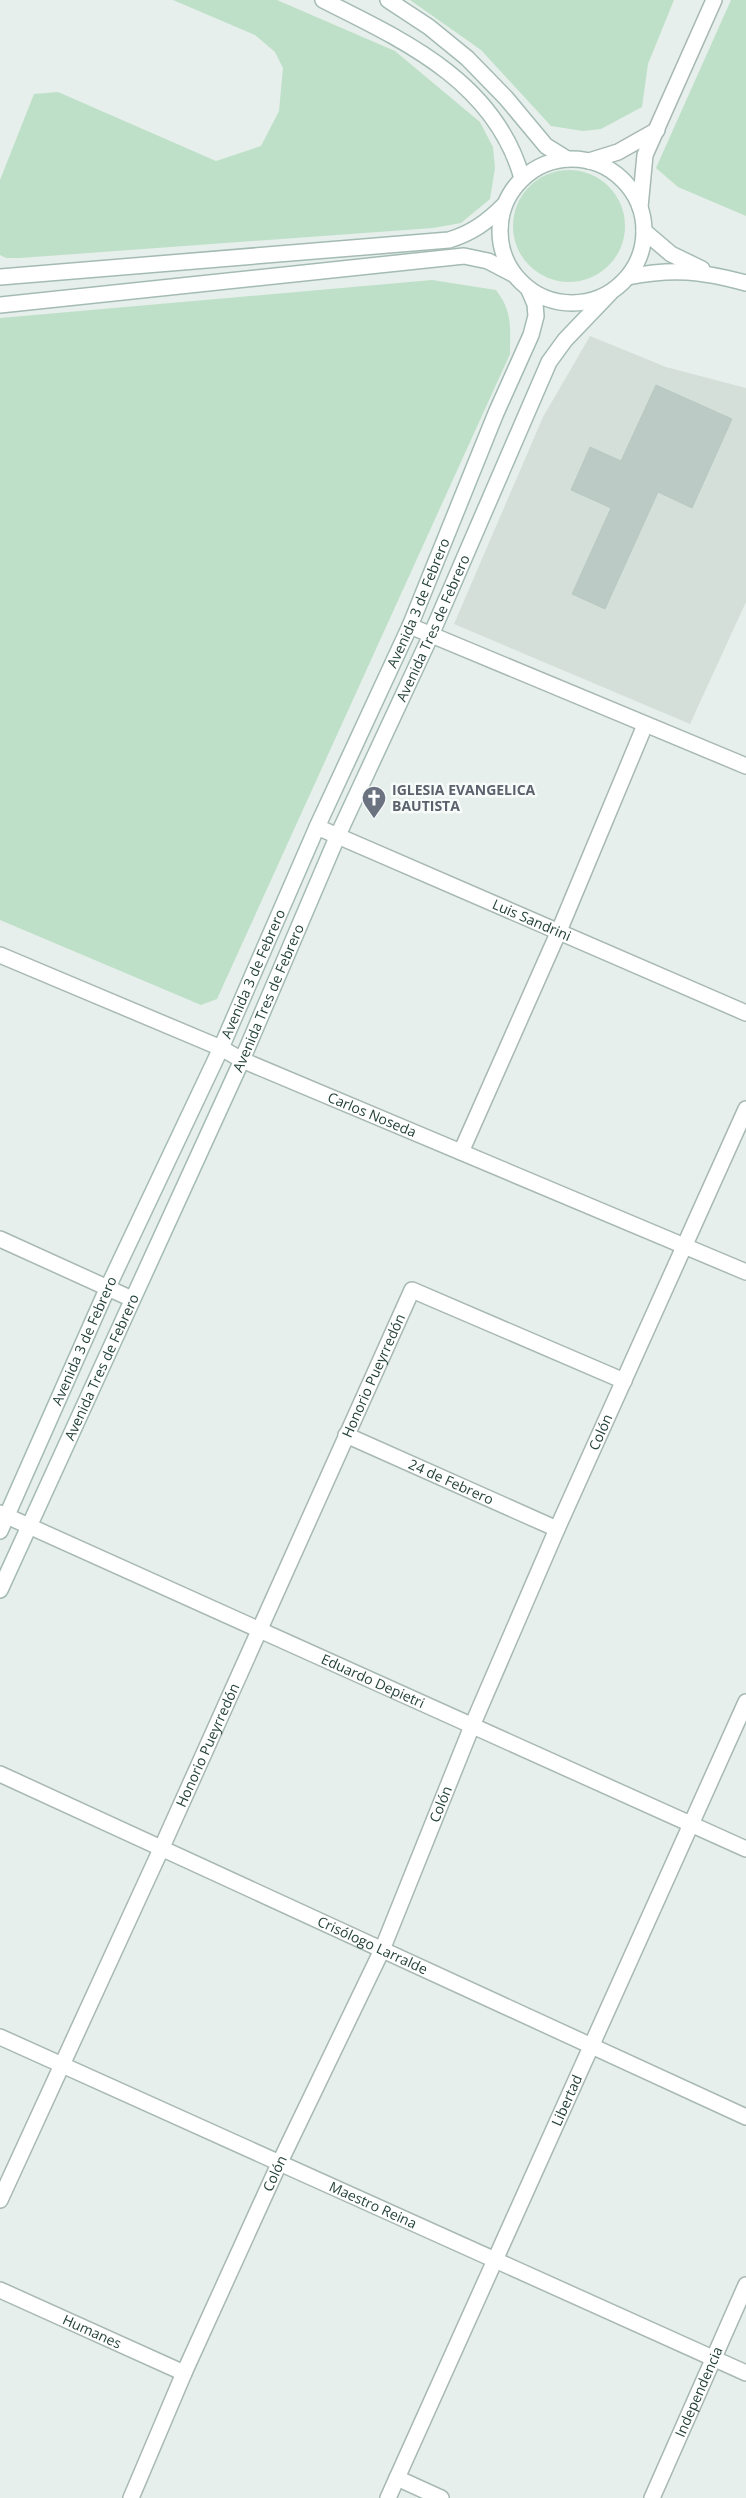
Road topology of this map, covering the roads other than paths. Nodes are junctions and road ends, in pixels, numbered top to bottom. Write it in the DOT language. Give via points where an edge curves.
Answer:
graph roads {
  1 [pos="323,0"];
  2 [pos="388,0"];
  3 [pos="714,0"];
  4 [pos="657,130"];
  5 [pos="568,159"];
  6 [pos="589,161"];
  7 [pos="522,178"];
  8 [pos="504,205"];
  9 [pos="640,207"];
  10 [pos="644,231"];
  11 [pos="513,274"];
  12 [pos="713,274"];
  13 [pos="0,277"];
  14 [pos="628,277"];
  15 [pos="746,283"];
  16 [pos="529,290"];
  17 [pos="610,293"];
  18 [pos="0,305"];
  19 [pos="410,626"];
  20 [pos="431,635"];
  21 [pos="645,725"];
  22 [pos="746,766"];
  23 [pos="317,827"];
  24 [pos="338,835"];
  25 [pos="559,931"];
  26 [pos="0,955"];
  27 [pos="746,1013"];
  28 [pos="221,1048"];
  29 [pos="242,1060"];
  30 [pos="746,1109"];
  31 [pos="462,1152"];
  32 [pos="0,1239"];
  33 [pos="684,1246"];
  34 [pos="746,1272"];
  35 [pos="108,1287"];
  36 [pos="132,1299"];
  37 [pos="624,1381"];
  38 [pos="346,1435"];
  39 [pos="3,1515"];
  40 [pos="28,1526"];
  41 [pos="557,1529"];
  42 [pos="0,1531"];
  43 [pos="0,1590"];
  44 [pos="258,1630"];
  45 [pos="746,1702"];
  46 [pos="472,1726"];
  47 [pos="0,1774"];
  48 [pos="691,1825"];
  49 [pos="162,1847"];
  50 [pos="746,1849"];
  51 [pos="382,1950"];
  52 [pos="0,2037"];
  53 [pos="591,2044"];
  54 [pos="61,2065"];
  55 [pos="746,2117"];
  56 [pos="278,2164"];
  57 [pos="0,2200"];
  58 [pos="493,2260"];
  59 [pos="746,2285"];
  60 [pos="0,2290"];
  61 [pos="714,2358"];
  62 [pos="184,2373"];
  63 [pos="746,2373"];
  64 [pos="397,2478"];
  65 [pos="131,2498"];
  66 [pos="388,2498"];
  67 [pos="441,2498"];
  68 [pos="652,2498"];
  1 -- 7 [label="street" via="406,42 443,67 482,103 505,133"];
  2 -- 5 [label="street" via="467,58 546,146"];
  3 -- 4 [label="street"];
  4 -- 6 [label="street" via="618,152"];
  4 -- 9 [label="street" via="645,155"];
  5 -- 6 [label="street"];
  5 -- 7 [label="street" via="543,165"];
  6 -- 9 [label="street" via="611,170 628,186"];
  7 -- 8 [label="street"];
  8 -- 11 [label="street" via="500,229 503,252"];
  8 -- 13 [label="street" via="486,223 466,235 449,240"];
  9 -- 10 [label="street"];
  10 -- 12 [label="street" via="671,254"];
  10 -- 14 [label="street" via="642,248"];
  11 -- 16 [label="street"];
  11 -- 18 [label="street" via="488,260 464,256"];
  12 -- 14 [label="street" via="673,270"];
  12 -- 15 [label="street"];
  14 -- 17 [label="street"];
  16 -- 17 [label="street" via="548,300 569,304 590,301"];
  16 -- 19 [label="street, Avenida 3 de Febrero" via="536,316 531,335"];
  17 -- 20 [label="street, Avenida Tres de Febrero" via="565,340 549,362"];
  19 -- 20 [label="street"];
  19 -- 23 [label="street, Avenida 3 de Febrero"];
  20 -- 21 [label="street"];
  20 -- 24 [label="street, Avenida Tres de Febrero"];
  21 -- 22 [label="street"];
  21 -- 25 [label="street"];
  23 -- 24 [label="street, Luis Sandrini"];
  23 -- 28 [label="street, Avenida 3 de Febrero"];
  24 -- 25 [label="street, Luis Sandrini"];
  24 -- 29 [label="street, Avenida Tres de Febrero"];
  25 -- 27 [label="street, Luis Sandrini"];
  25 -- 31 [label="street"];
  26 -- 28 [label="street, Carlos Noseda"];
  28 -- 29 [label="street, Carlos Noseda"];
  28 -- 35 [label="street, Avenida 3 de Febrero"];
  29 -- 31 [label="street, Carlos Noseda"];
  29 -- 36 [label="street, Avenida Tres de Febrero"];
  30 -- 33 [label="street, Colón"];
  31 -- 33 [label="street, Carlos Noseda"];
  32 -- 35 [label="street"];
  33 -- 34 [label="street, Carlos Noseda"];
  33 -- 37 [label="street, Colón"];
  35 -- 36 [label="street"];
  35 -- 39 [label="street, Avenida 3 de Febrero"];
  36 -- 40 [label="street, Avenida Tres de Febrero"];
  37 -- 38 [label="street, Honorio Pueyrredón" via="412,1290"];
  37 -- 41 [label="street, Colón"];
  38 -- 41 [label="street, 24 de Febrero"];
  38 -- 44 [label="street, Honorio Pueyrredón"];
  39 -- 40 [label="street, Eduardo Depietri"];
  39 -- 42 [label="street, Avenida 3 de Febrero"];
  40 -- 43 [label="street, Avenida Tres de Febrero"];
  40 -- 44 [label="street, Eduardo Depietri"];
  41 -- 46 [label="street, Colón"];
  44 -- 46 [label="street, Eduardo Depietri"];
  44 -- 49 [label="street, Honorio Pueyrredón"];
  45 -- 48 [label="street, Libertad"];
  46 -- 48 [label="street, Eduardo Depietri"];
  46 -- 51 [label="street, Colón"];
  47 -- 49 [label="street, Crisólogo Larralde"];
  48 -- 50 [label="street, Eduardo Depietri"];
  48 -- 53 [label="street, Libertad"];
  49 -- 51 [label="street, Crisólogo Larralde"];
  49 -- 54 [label="street, Honorio Pueyrredón"];
  51 -- 53 [label="street, Crisólogo Larralde"];
  51 -- 56 [label="street, Colón"];
  52 -- 54 [label="street, Maestro Reina"];
  53 -- 55 [label="street, Crisólogo Larralde"];
  53 -- 58 [label="street, Libertad"];
  54 -- 56 [label="street, Maestro Reina"];
  54 -- 57 [label="street, Honorio Pueyrredón"];
  56 -- 58 [label="street, Maestro Reina"];
  56 -- 62 [label="street, Colón"];
  58 -- 61 [label="street, Maestro Reina"];
  58 -- 64 [label="street, Libertad"];
  59 -- 61 [label="street, Independencia"];
  60 -- 62 [label="street, Humanes"];
  61 -- 63 [label="street, Maestro Reina"];
  61 -- 68 [label="street, Independencia"];
  62 -- 65 [label="street, Colón"];
  64 -- 66 [label="street, Libertad"];
  64 -- 67 [label="street"];
}
